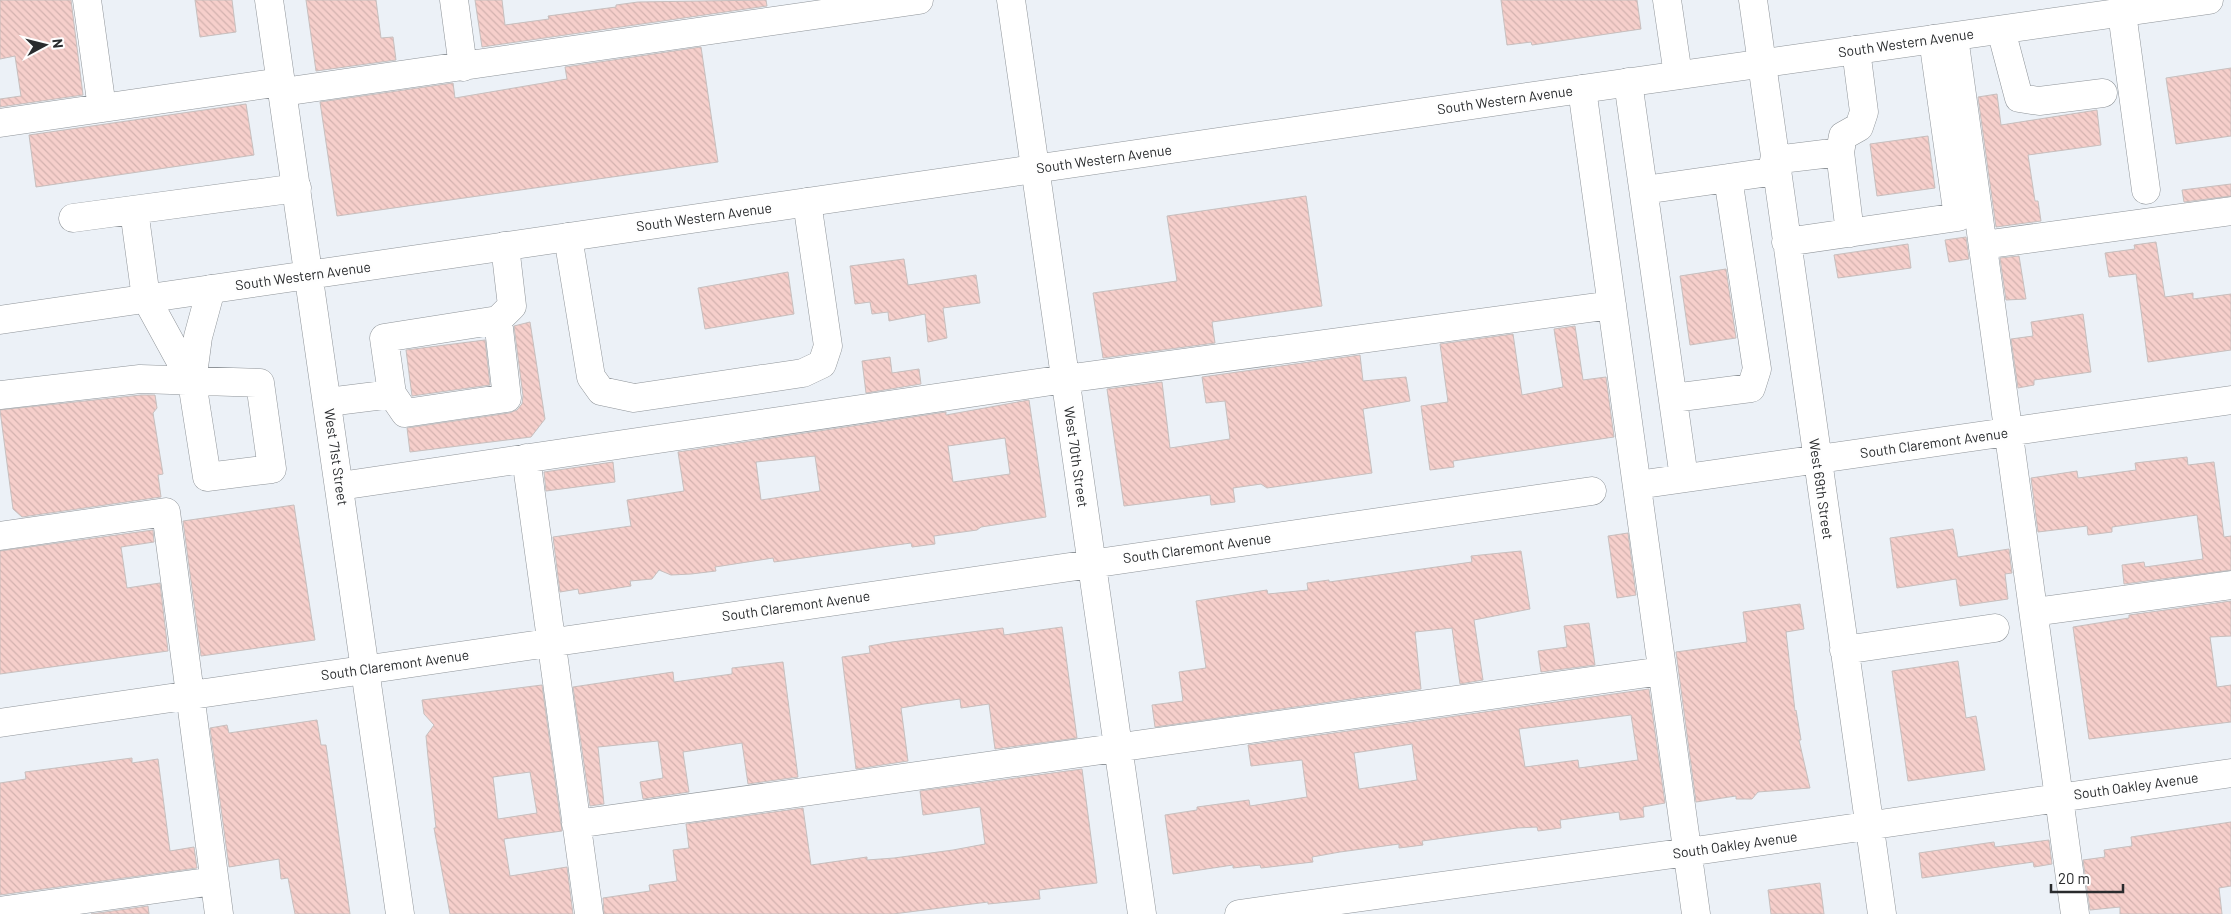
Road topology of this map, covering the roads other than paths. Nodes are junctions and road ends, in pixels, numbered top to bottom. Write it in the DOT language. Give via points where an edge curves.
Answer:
graph roads {
  1 [pos="87,0"];
  2 [pos="269,0"];
  3 [pos="454,0"];
  4 [pos="919,0"];
  5 [pos="1011,0"];
  6 [pos="1667,0"];
  7 [pos="1753,0"];
  8 [pos="2209,0"];
  9 [pos="2122,13"];
  10 [pos="2000,30"];
  11 [pos="1944,38"];
  12 [pos="1856,50"];
  13 [pos="1762,63"];
  14 [pos="463,68"];
  15 [pos="1678,75"];
  16 [pos="1628,82"];
  17 [pos="282,87"];
  18 [pos="1582,89"];
  19 [pos="2103,93"];
  20 [pos="102,108"];
  21 [pos="0,123"];
  22 [pos="1840,152"];
  23 [pos="1775,165"];
  24 [pos="1035,169"];
  25 [pos="1728,178"];
  26 [pos="297,188"];
  27 [pos="1644,190"];
  28 [pos="2146,190"];
  29 [pos="807,202"];
  30 [pos="134,210"];
  31 [pos="2231,211"];
  32 [pos="73,218"];
  33 [pos="1850,233"];
  34 [pos="568,237"];
  35 [pos="1786,242"];
  36 [pos="1983,245"];
  37 [pos="506,246"];
  38 [pos="310,274"];
  39 [pos="211,289"];
  40 [pos="146,298"];
  41 [pos="1612,305"];
  42 [pos="0,320"];
  43 [pos="498,320"];
  44 [pos="1065,379"];
  45 [pos="192,382"];
  46 [pos="392,394"];
  47 [pos="0,395"];
  48 [pos="1673,398"];
  49 [pos="2231,400"];
  50 [pos="328,402"];
  51 [pos="2009,432"];
  52 [pos="526,458"];
  53 [pos="1817,459"];
  54 [pos="1684,478"];
  55 [pos="1637,484"];
  56 [pos="340,486"];
  57 [pos="1592,491"];
  58 [pos="0,536"];
  59 [pos="1092,564"];
  60 [pos="2231,585"];
  61 [pos="2034,612"];
  62 [pos="1995,628"];
  63 [pos="552,641"];
  64 [pos="1844,650"];
  65 [pos="366,669"];
  66 [pos="1662,671"];
  67 [pos="190,695"];
  68 [pos="0,723"];
  69 [pos="1118,747"];
  70 [pos="2231,772"];
  71 [pos="2059,797"];
  72 [pos="576,824"];
  73 [pos="1869,825"];
  74 [pos="1688,852"];
  75 [pos="214,881"];
  76 [pos="0,911"];
  77 [pos="219,914"];
  78 [pos="400,914"];
  79 [pos="589,914"];
  80 [pos="1142,914"];
  81 [pos="1239,914"];
  82 [pos="1696,914"];
  83 [pos="1882,914"];
  84 [pos="2075,914"];
  1 -- 20 [label="street"];
  2 -- 17 [label="street, West 71st Street"];
  3 -- 14 [label="street"];
  4 -- 14 [label="street"];
  5 -- 24 [label="street, West 70th Street"];
  6 -- 15 [label="street"];
  7 -- 13 [label="street, West 69th Street"];
  8 -- 9 [label="street, South Western Avenue"];
  9 -- 10 [label="street, South Western Avenue"];
  9 -- 28 [label="street"];
  10 -- 11 [label="street, South Western Avenue"];
  10 -- 19 [label="street" via="2019,98 2039,101"];
  11 -- 12 [label="street, South Western Avenue"];
  11 -- 33 [label="street" via="1958,217"];
  11 -- 36 [label="street"];
  12 -- 13 [label="street, South Western Avenue"];
  12 -- 22 [label="street" via="1864,112 1859,127 1843,136"];
  13 -- 15 [label="street, South Western Avenue"];
  13 -- 23 [label="street, West 69th Street"];
  14 -- 17 [label="street"];
  15 -- 16 [label="street, South Western Avenue"];
  16 -- 18 [label="street, South Western Avenue"];
  16 -- 27 [label="street"];
  17 -- 20 [label="street"];
  17 -- 26 [label="street, West 71st Street"];
  18 -- 24 [label="street, South Western Avenue"];
  18 -- 41 [label="street"];
  20 -- 21 [label="street"];
  22 -- 23 [label="street"];
  22 -- 33 [label="street"];
  23 -- 25 [label="street"];
  23 -- 35 [label="street, West 69th Street"];
  24 -- 29 [label="street, South Western Avenue"];
  24 -- 44 [label="street, West 70th Street"];
  25 -- 27 [label="street"];
  25 -- 48 [label="street" via="1757,369 1751,388"];
  26 -- 30 [label="street"];
  26 -- 38 [label="street, West 71st Street"];
  27 -- 48 [label="street"];
  29 -- 34 [label="street, South Western Avenue"];
  29 -- 34 [label="street" via="828,346 822,364 803,373 634,398 602,391 591,377"];
  30 -- 32 [label="street"];
  30 -- 40 [label="street"];
  31 -- 36 [label="street"];
  33 -- 35 [label="street"];
  34 -- 37 [label="street, South Western Avenue"];
  35 -- 53 [label="street, West 69th Street"];
  36 -- 51 [label="street"];
  37 -- 38 [label="street, South Western Avenue"];
  37 -- 43 [label="street" via="512,306"];
  38 -- 39 [label="street, South Western Avenue"];
  38 -- 50 [label="street, West 71st Street"];
  39 -- 40 [label="street, South Western Avenue"];
  39 -- 45 [label="street" via="198,337"];
  40 -- 42 [label="street, South Western Avenue"];
  40 -- 45 [label="street"];
  41 -- 44 [label="street"];
  41 -- 55 [label="street"];
  43 -- 46 [label="street" via="384,338"];
  43 -- 46 [label="street" via="507,398 405,413"];
  44 -- 52 [label="street"];
  44 -- 59 [label="street, West 70th Street"];
  45 -- 47 [label="street" via="140,379"];
  46 -- 50 [label="street"];
  48 -- 54 [label="street"];
  49 -- 51 [label="street, South Claremont Avenue"];
  50 -- 56 [label="street, West 71st Street"];
  51 -- 53 [label="street, South Claremont Avenue"];
  51 -- 61 [label="street"];
  52 -- 56 [label="street"];
  52 -- 63 [label="street"];
  53 -- 54 [label="street, South Claremont Avenue"];
  53 -- 64 [label="street, West 69th Street"];
  54 -- 55 [label="street, South Claremont Avenue"];
  55 -- 66 [label="street"];
  56 -- 65 [label="street, West 71st Street"];
  57 -- 59 [label="street, South Claremont Avenue"];
  58 -- 67 [label="street" via="166,512"];
  59 -- 63 [label="street, South Claremont Avenue"];
  59 -- 69 [label="street, West 70th Street"];
  60 -- 61 [label="street"];
  61 -- 71 [label="street"];
  62 -- 64 [label="street"];
  63 -- 65 [label="street, South Claremont Avenue"];
  63 -- 72 [label="street"];
  64 -- 73 [label="street, West 69th Street"];
  65 -- 67 [label="street, South Claremont Avenue"];
  65 -- 78 [label="street, West 71st Street"];
  66 -- 69 [label="street"];
  66 -- 74 [label="street"];
  67 -- 68 [label="street, South Claremont Avenue"];
  67 -- 75 [label="street"];
  69 -- 72 [label="street"];
  69 -- 80 [label="street, West 70th Street"];
  70 -- 71 [label="street, South Oakley Avenue"];
  71 -- 73 [label="street, South Oakley Avenue"];
  71 -- 84 [label="street"];
  72 -- 79 [label="street"];
  73 -- 74 [label="street, South Oakley Avenue"];
  73 -- 83 [label="street, West 69th Street"];
  74 -- 81 [label="street, South Oakley Avenue"];
  74 -- 82 [label="street"];
  75 -- 76 [label="street"];
  75 -- 77 [label="street"];
}
